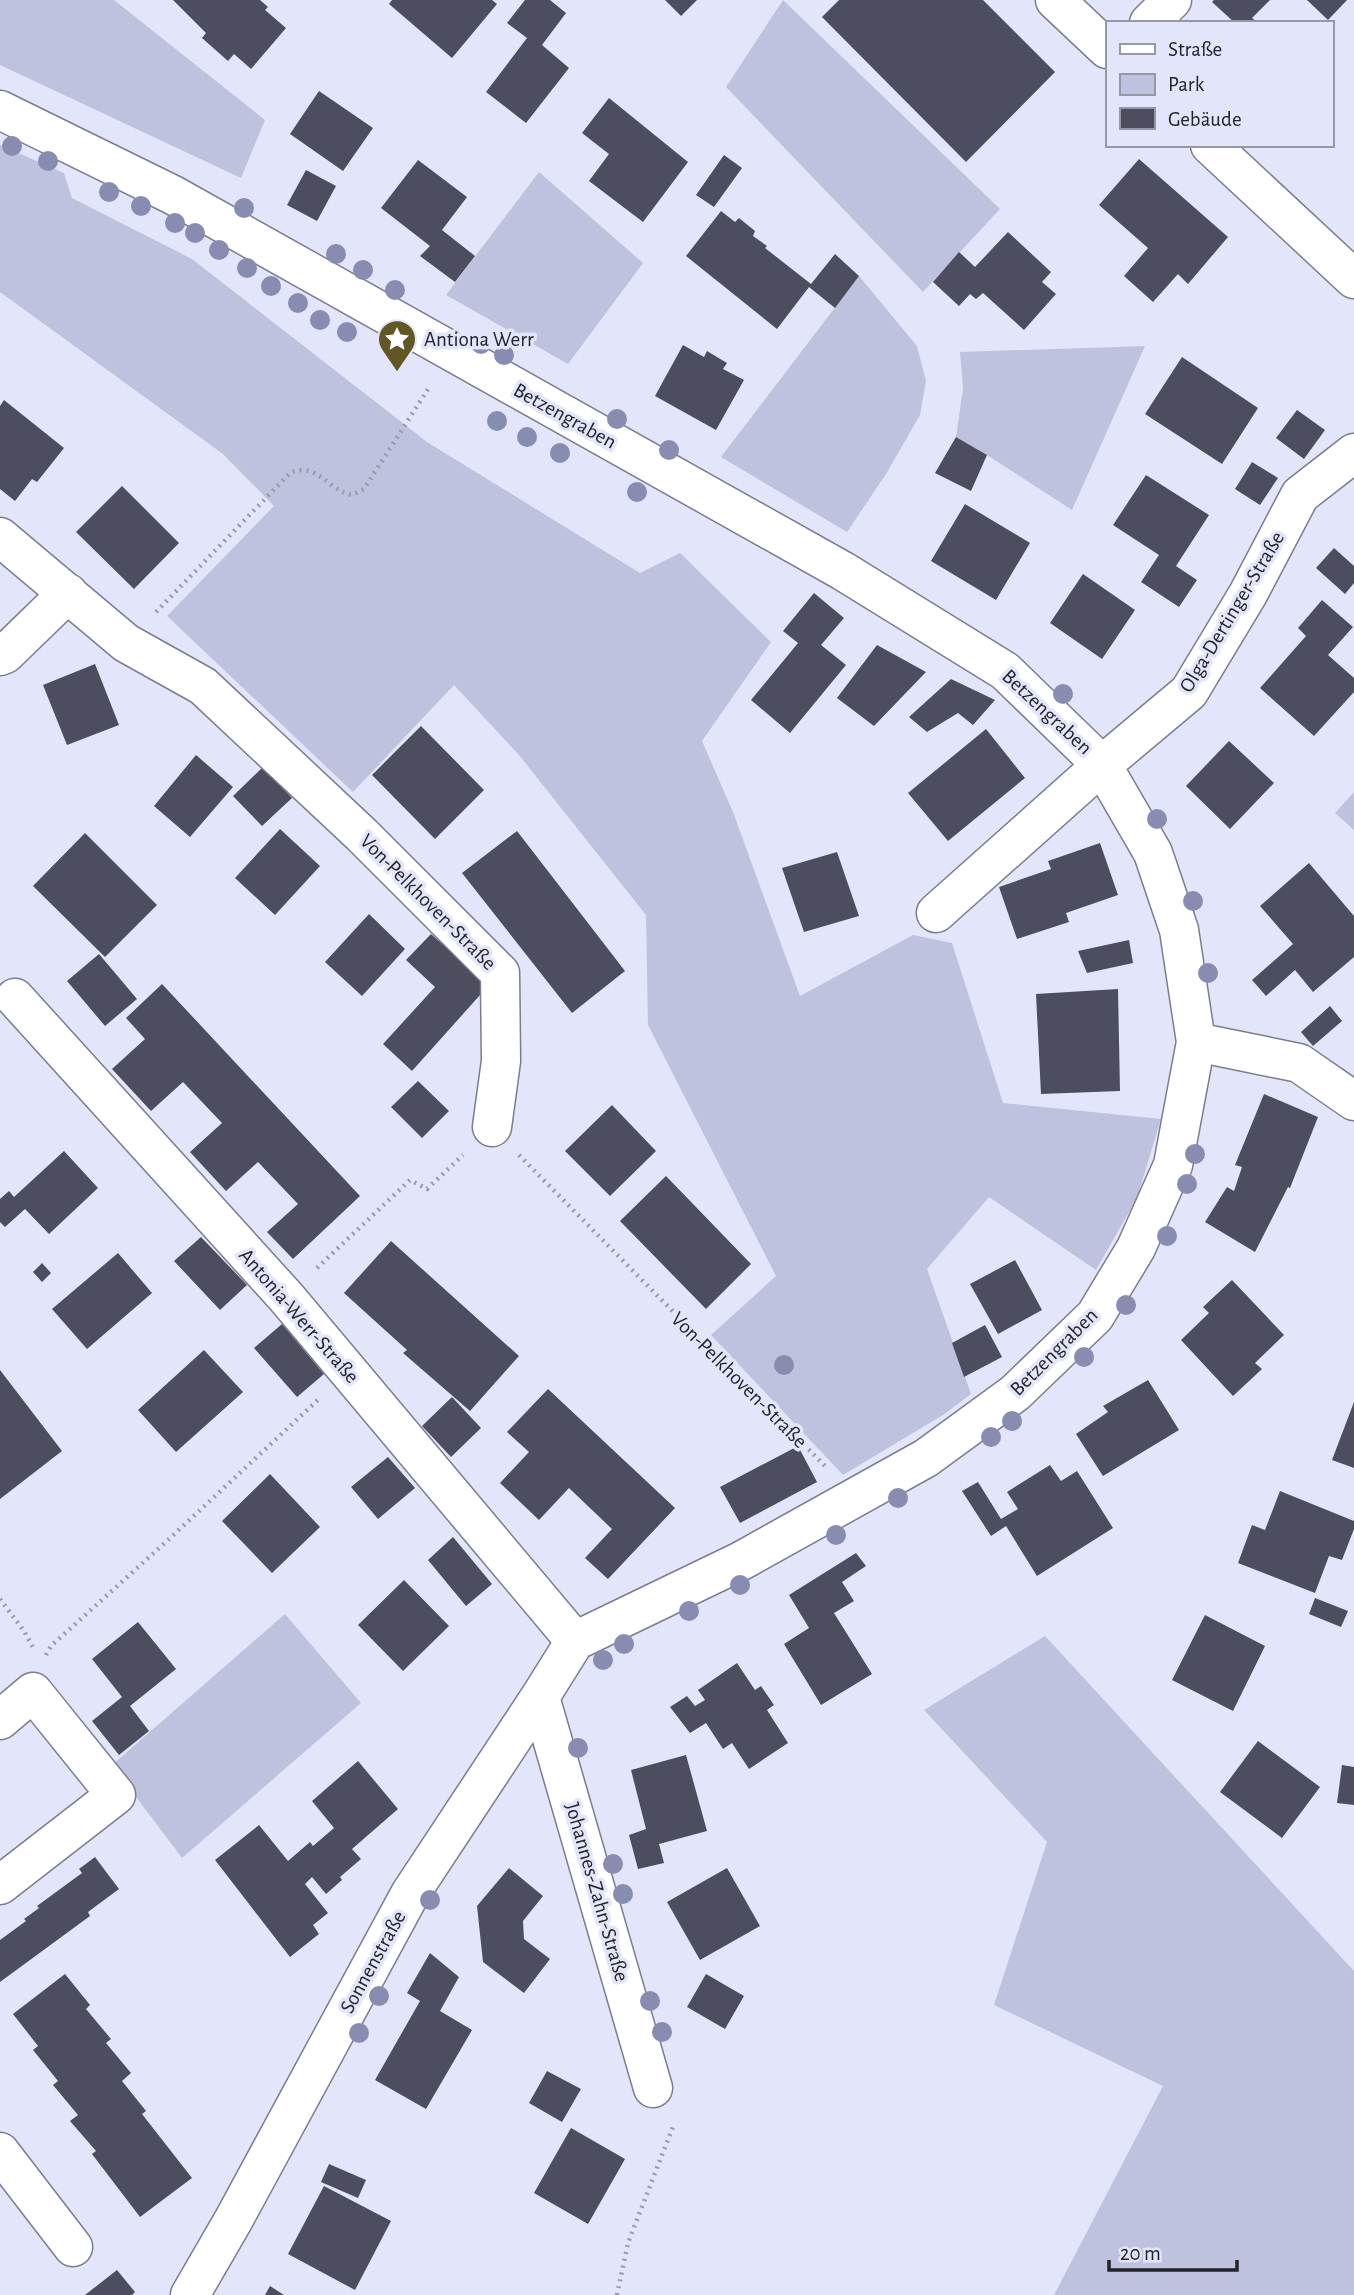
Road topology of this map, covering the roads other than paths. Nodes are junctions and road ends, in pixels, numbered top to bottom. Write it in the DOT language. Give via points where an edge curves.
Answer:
graph roads {
  1 [pos="1055,0"];
  2 [pos="1172,0"];
  3 [pos="1151,21"];
  4 [pos="1106,48"];
  5 [pos="0,110"];
  6 [pos="1212,147"];
  7 [pos="1354,279"];
  8 [pos="1354,453"];
  9 [pos="0,537"];
  10 [pos="68,593"];
  11 [pos="0,656"];
  12 [pos="1102,765"];
  13 [pos="936,913"];
  14 [pos="15,998"];
  15 [pos="1196,1042"];
  16 [pos="1354,1101"];
  17 [pos="492,1127"];
  18 [pos="575,1641"];
  19 [pos="540,1697"];
  20 [pos="0,1720"];
  21 [pos="0,1885"];
  22 [pos="666,2100"];
  23 [pos="0,2152"];
  24 [pos="73,2247"];
  25 [pos="190,2295"];
  1 -- 4 [label="street"];
  2 -- 3 [label="street"];
  5 -- 12 [label="street, Betzengraben" via="173,195 843,572 1005,671"];
  6 -- 7 [label="street"];
  8 -- 12 [label="street, Olga-Dertinger-Straße" via="1300,495 1189,692"];
  9 -- 10 [label="street, Von-Pelkhoven-Straße"];
  10 -- 11 [label="street"];
  10 -- 17 [label="street, Von-Pelkhoven-Straße" via="126,643 203,686 500,972 501,1061"];
  12 -- 13 [label="street, Betzengraben"];
  12 -- 15 [label="street, Betzengraben" via="1153,853 1179,930"];
  14 -- 18 [label="street, Antonia-Werr-Straße" via="286,1297"];
  15 -- 16 [label="street" via="1299,1063"];
  15 -- 18 [label="street, Betzengraben" via="1173,1165 1136,1248 1095,1316 1015,1393 926,1458 740,1561"];
  18 -- 19 [label="street, Sonnenstraße"];
  19 -- 22 [label="street, Johannes-Zahn-Straße"];
  19 -- 25 [label="street, Sonnenstraße" via="410,1894"];
  20 -- 21 [label="street" via="33,1692 116,1795"];
  23 -- 24 [label="street"];
}
